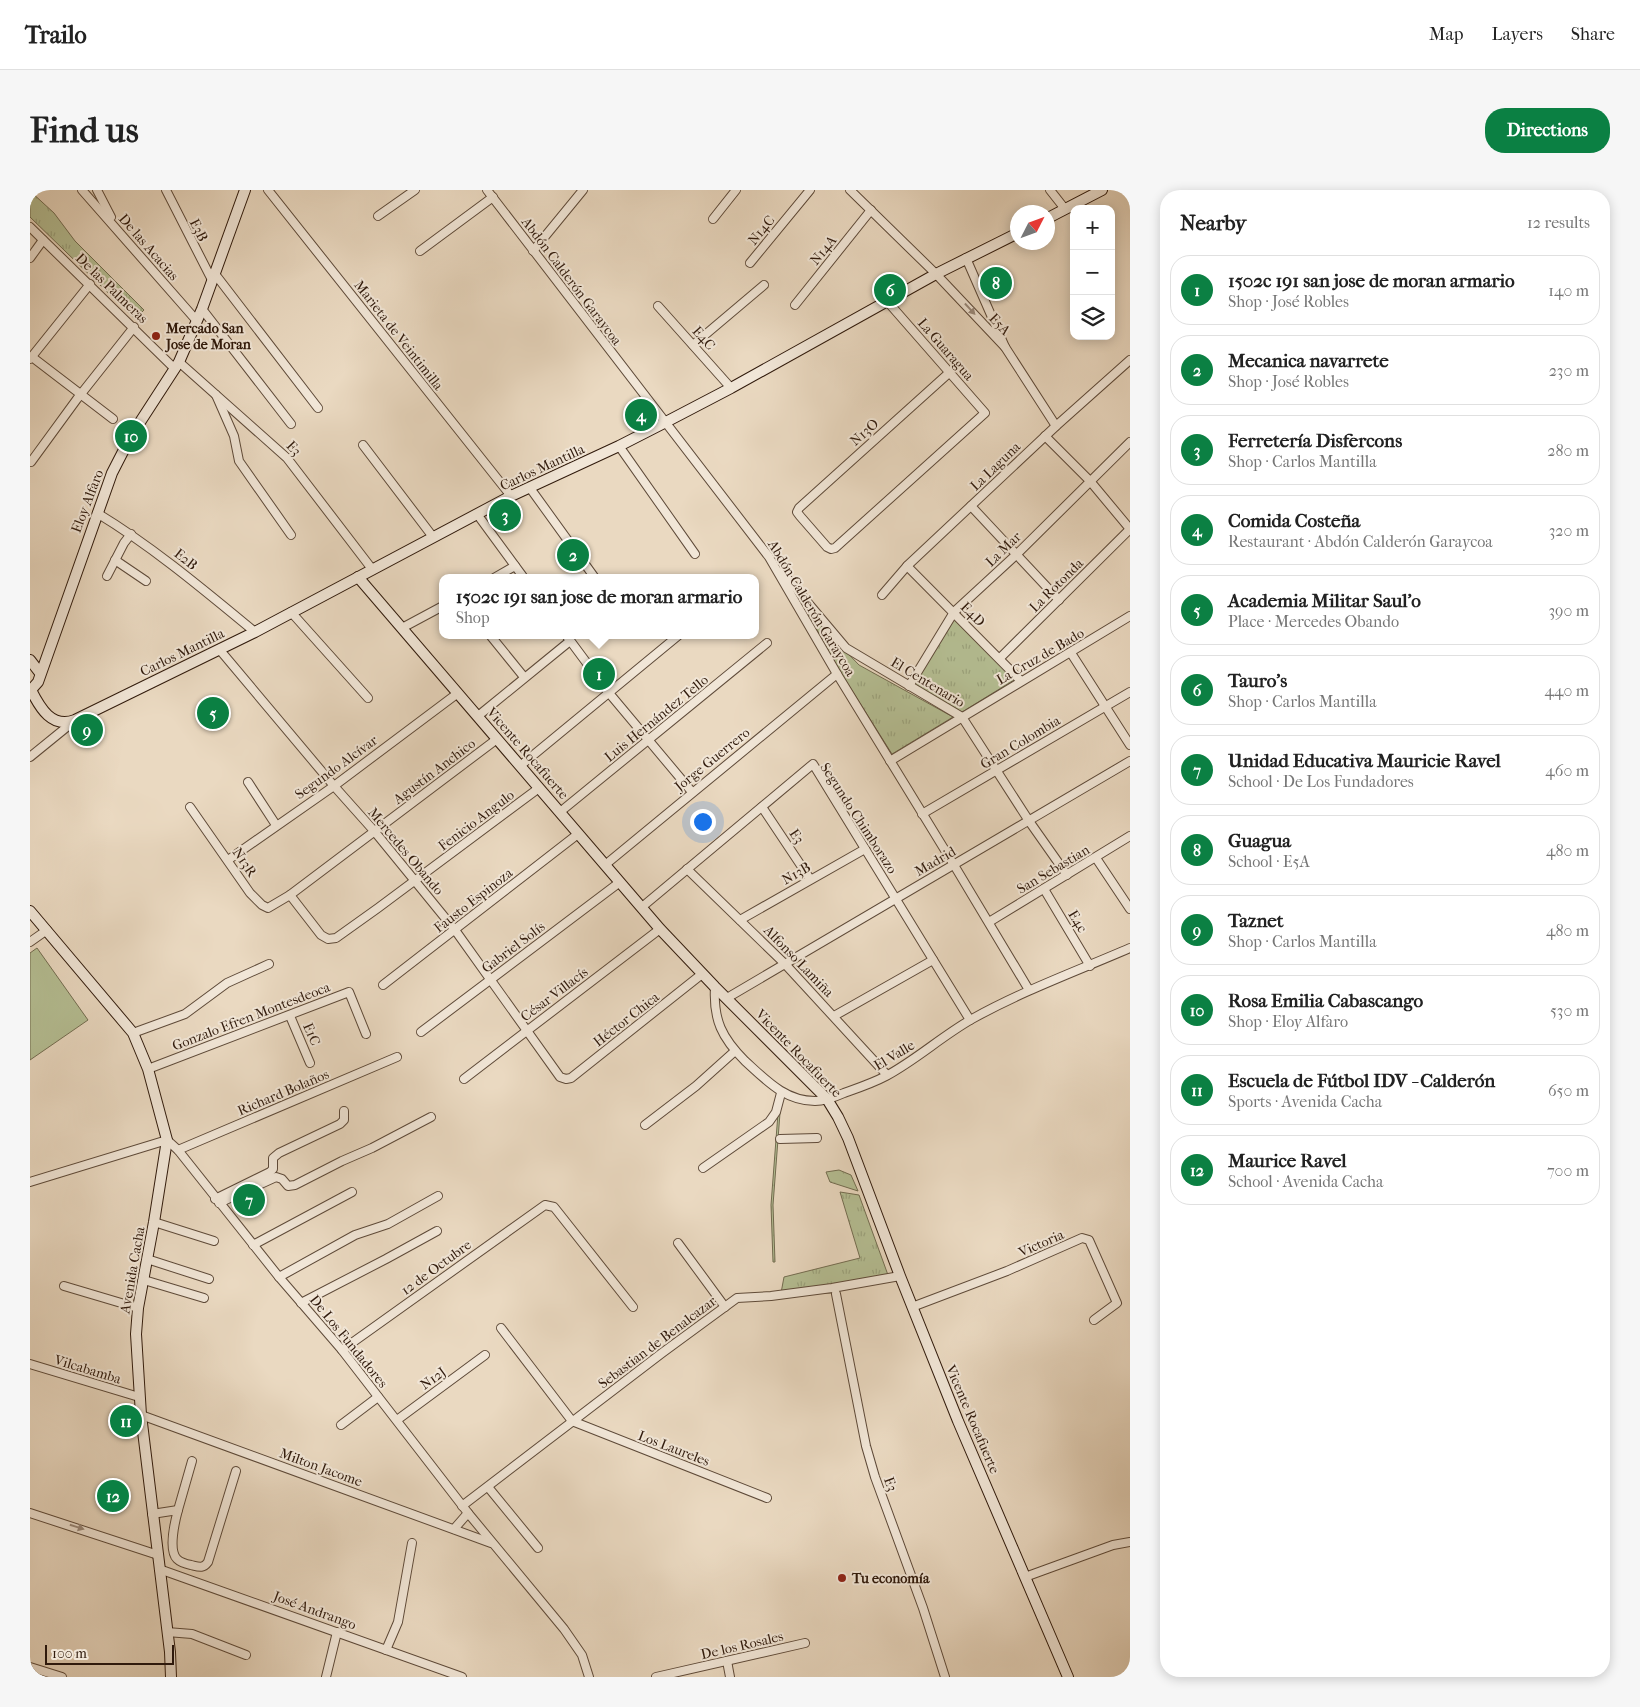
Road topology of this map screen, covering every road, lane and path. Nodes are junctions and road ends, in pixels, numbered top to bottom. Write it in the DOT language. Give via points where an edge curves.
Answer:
graph roads {
  1 [pos="82,190"];
  2 [pos="96,190"];
  3 [pos="166,190"];
  4 [pos="268,190"];
  5 [pos="415,190"];
  6 [pos="487,190"];
  7 [pos="583,190"];
  8 [pos="736,190"];
  9 [pos="810,190"];
  10 [pos="850,190"];
  11 [pos="1050,190"];
  12 [pos="1102,190"];
  13 [pos="242,192"];
  14 [pos="492,197"];
  15 [pos="1065,209"];
  16 [pos="871,210"];
  17 [pos="1055,214"];
  18 [pos="378,216"];
  19 [pos="713,219"];
  20 [pos="30,227"];
  21 [pos="116,227"];
  22 [pos="1010,237"];
  23 [pos="44,240"];
  24 [pos="420,251"];
  25 [pos="534,251"];
  26 [pos="30,258"];
  27 [pos="966,258"];
  28 [pos="750,263"];
  29 [pos="936,274"];
  30 [pos="213,277"];
  31 [pos="90,284"];
  32 [pos="764,284"];
  33 [pos="887,301"];
  34 [pos="795,305"];
  35 [pos="658,306"];
  36 [pos="202,309"];
  37 [pos="197,321"];
  38 [pos="134,327"];
  39 [pos="693,345"];
  40 [pos="1005,347"];
  41 [pos="31,358"];
  42 [pos="1130,360"];
  43 [pos="177,365"];
  44 [pos="950,372"];
  45 [pos="731,388"];
  46 [pos="215,393"];
  47 [pos="80,395"];
  48 [pos="318,408"];
  49 [pos="113,419"];
  50 [pos="664,423"];
  51 [pos="291,424"];
  52 [pos="1056,426"];
  53 [pos="1045,436"];
  54 [pos="1130,442"];
  55 [pos="363,445"];
  56 [pos="619,446"];
  57 [pos="31,462"];
  58 [pos="1090,481"];
  59 [pos="530,488"];
  60 [pos="511,496"];
  61 [pos="971,506"];
  62 [pos="97,513"];
  63 [pos="477,514"];
  64 [pos="1130,529"];
  65 [pos="131,534"];
  66 [pos="291,536"];
  67 [pos="433,537"];
  68 [pos="831,549"];
  69 [pos="695,554"];
  70 [pos="1017,554"];
  71 [pos="769,557"];
  72 [pos="115,560"];
  73 [pos="516,566"];
  74 [pos="907,566"];
  75 [pos="372,568"];
  76 [pos="501,574"];
  77 [pos="521,574"];
  78 [pos="592,574"];
  79 [pos="107,576"];
  80 [pos="358,577"];
  81 [pos="146,581"];
  82 [pos="882,595"];
  83 [pos="1059,600"];
  84 [pos="439,608"];
  85 [pos="291,612"];
  86 [pos="954,612"];
  87 [pos="1130,616"];
  88 [pos="402,628"];
  89 [pos="255,632"];
  90 [pos="493,639"];
  91 [pos="567,639"];
  92 [pos="569,639"];
  93 [pos="674,639"];
  94 [pos="767,643"];
  95 [pos="219,649"];
  96 [pos="1071,653"];
  97 [pos="1000,658"];
  98 [pos="30,660"];
  99 [pos="40,673"];
  100 [pos="836,674"];
  101 [pos="524,677"];
  102 [pos="1021,681"];
  103 [pos="909,686"];
  104 [pos="30,691"];
  105 [pos="1130,692"];
  106 [pos="458,693"];
  107 [pos="609,693"];
  108 [pos="368,698"];
  109 [pos="1105,706"];
  110 [pos="478,716"];
  111 [pos="962,717"];
  112 [pos="75,720"];
  113 [pos="497,739"];
  114 [pos="648,740"];
  115 [pos="1130,745"];
  116 [pos="30,757"];
  117 [pos="890,761"];
  118 [pos="1130,761"];
  119 [pos="520,766"];
  120 [pos="998,770"];
  121 [pos="248,782"];
  122 [pos="334,786"];
  123 [pos="539,788"];
  124 [pos="692,792"];
  125 [pos="190,806"];
  126 [pos="762,807"];
  127 [pos="560,812"];
  128 [pos="922,814"];
  129 [pos="1029,821"];
  130 [pos="276,825"];
  131 [pos="375,832"];
  132 [pos="578,834"];
  133 [pos="1130,836"];
  134 [pos="865,849"];
  135 [pos="1096,858"];
  136 [pos="228,860"];
  137 [pos="605,865"];
  138 [pos="954,865"];
  139 [pos="688,869"];
  140 [pos="1067,875"];
  141 [pos="810,879"];
  142 [pos="415,881"];
  143 [pos="620,882"];
  144 [pos="1044,889"];
  145 [pos="290,895"];
  146 [pos="896,899"];
  147 [pos="642,908"];
  148 [pos="1130,909"];
  149 [pos="30,911"];
  150 [pos="740,920"];
  151 [pos="989,922"];
  152 [pos="660,929"];
  153 [pos="47,930"];
  154 [pos="455,930"];
  155 [pos="30,942"];
  156 [pos="1130,948"];
  157 [pos="933,960"];
  158 [pos="268,964"];
  159 [pos="786,964"];
  160 [pos="1090,966"];
  161 [pos="702,974"];
  162 [pos="491,980"];
  163 [pos="383,985"];
  164 [pos="715,987"];
  165 [pos="1029,990"];
  166 [pos="727,998"];
  167 [pos="290,1016"];
  168 [pos="834,1016"];
  169 [pos="970,1020"];
  170 [pos="526,1031"];
  171 [pos="421,1032"];
  172 [pos="133,1033"];
  173 [pos="366,1034"];
  174 [pos="735,1051"];
  175 [pos="397,1057"];
  176 [pos="310,1063"];
  177 [pos="148,1069"];
  178 [pos="887,1076"];
  179 [pos="464,1079"];
  180 [pos="563,1079"];
  181 [pos="782,1093"];
  182 [pos="827,1099"];
  183 [pos="344,1111"];
  184 [pos="431,1118"];
  185 [pos="645,1126"];
  186 [pos="780,1138"];
  187 [pos="817,1138"];
  188 [pos="167,1140"];
  189 [pos="178,1150"];
  190 [pos="703,1168"];
  191 [pos="30,1182"];
  192 [pos="352,1192"];
  193 [pos="438,1196"];
  194 [pos="217,1201"];
  195 [pos="154,1222"];
  196 [pos="437,1231"];
  197 [pos="214,1241"];
  198 [pos="678,1243"];
  199 [pos="253,1244"];
  200 [pos="147,1259"];
  201 [pos="278,1276"];
  202 [pos="900,1276"];
  203 [pos="209,1279"];
  204 [pos="144,1280"];
  205 [pos="64,1286"];
  206 [pos="836,1294"];
  207 [pos="204,1298"];
  208 [pos="301,1303"];
  209 [pos="633,1307"];
  210 [pos="725,1307"];
  211 [pos="912,1307"];
  212 [pos="138,1308"];
  213 [pos="1094,1320"];
  214 [pos="501,1328"];
  215 [pos="342,1350"];
  216 [pos="485,1355"];
  217 [pos="30,1364"];
  218 [pos="378,1396"];
  219 [pos="139,1397"];
  220 [pos="141,1415"];
  221 [pos="397,1420"];
  222 [pos="572,1421"];
  223 [pos="342,1425"];
  224 [pos="192,1461"];
  225 [pos="236,1471"];
  226 [pos="488,1487"];
  227 [pos="767,1498"];
  228 [pos="462,1506"];
  229 [pos="178,1510"];
  230 [pos="30,1513"];
  231 [pos="468,1513"];
  232 [pos="152,1514"];
  233 [pos="454,1529"];
  234 [pos="1130,1542"];
  235 [pos="412,1543"];
  236 [pos="492,1543"];
  237 [pos="538,1548"];
  238 [pos="158,1555"];
  239 [pos="160,1568"];
  240 [pos="1025,1577"];
  241 [pos="167,1632"];
  242 [pos="337,1632"];
  243 [pos="805,1643"];
  244 [pos="386,1650"];
  245 [pos="246,1654"];
  246 [pos="727,1661"];
  247 [pos="30,1666"];
  248 [pos="62,1677"];
  249 [pos="171,1677"];
  250 [pos="326,1677"];
  251 [pos="462,1677"];
  252 [pos="589,1677"];
  253 [pos="656,1677"];
  254 [pos="730,1677"];
  255 [pos="946,1677"];
  256 [pos="1068,1677"];
  1 -- 21 [label="street, De las Acacias"];
  2 -- 21 [label="street"];
  3 -- 30 [label="street, E3B"];
  4 -- 60 [label="street, Marieta de Veintimilla"];
  5 -- 18 [label="street"];
  6 -- 14 [label="street, Abdón Calderón Garaycoa"];
  7 -- 25 [label="street"];
  8 -- 19 [label="street"];
  9 -- 28 [label="street, N14C"];
  10 -- 16 [label="street, E5A"];
  11 -- 15 [label="street"];
  12 -- 15 [label="street"];
  13 -- 30 [label="street, Eloy Alfaro"];
  14 -- 24 [label="street"];
  14 -- 25 [label="street, Abdón Calderón Garaycoa"];
  15 -- 17 [label="street"];
  16 -- 29 [label="street, E5A"];
  16 -- 34 [label="street, N14A"];
  20 -- 23 [label="street, De las Palmeras"];
  21 -- 37 [label="street, De las Acacias"];
  22 -- 27 [label="street, Carlos Mantilla"];
  23 -- 26 [label="street"];
  23 -- 31 [label="street, De las Palmeras"];
  25 -- 50 [label="street, Abdón Calderón Garaycoa"];
  27 -- 29 [label="street, Carlos Mantilla"];
  27 -- 40 [label="street, E5A"];
  29 -- 33 [label="street, Carlos Mantilla"];
  29 -- 40 [label="street, E5A, one-way"];
  30 -- 36 [label="street, Eloy Alfaro"];
  30 -- 48 [label="street, E3B"];
  31 -- 38 [label="street, De las Palmeras"];
  31 -- 41 [label="street"];
  32 -- 39 [label="street"];
  33 -- 44 [label="street, La Guaragua"];
  33 -- 45 [label="street, Carlos Mantilla"];
  35 -- 39 [label="street, E4C"];
  36 -- 37 [label="street, Eloy Alfaro"];
  36 -- 51 [label="street"];
  37 -- 43 [label="street, Eloy Alfaro"];
  38 -- 43 [label="street, De las Palmeras"];
  38 -- 47 [label="street"];
  39 -- 45 [label="street, E4C"];
  40 -- 52 [label="street, E5A"];
  41 -- 47 [label="street"];
  42 -- 52 [label="street, La Laguna"];
  43 -- 46 [label="street, E3"];
  43 -- 62 [label="street, Eloy Alfaro" via="131,436"];
  44 -- 68 [label="street, N13O" via="799,508 797,512"];
  44 -- 68 [label="street, La Guaragua" via="985,413"];
  45 -- 50 [label="street, Carlos Mantilla"];
  46 -- 66 [label="street" via="234,436 239,461"];
  46 -- 75 [label="street, E3" via="287,458"];
  47 -- 49 [label="street"];
  47 -- 57 [label="street"];
  50 -- 56 [label="street, Carlos Mantilla"];
  50 -- 71 [label="street, Abdón Calderón Garaycoa"];
  52 -- 53 [label="street, La Laguna"];
  53 -- 58 [label="street"];
  53 -- 61 [label="street, La Laguna"];
  54 -- 58 [label="street, La Mar"];
  55 -- 67 [label="street"];
  56 -- 59 [label="street, Carlos Mantilla"];
  56 -- 69 [label="street"];
  58 -- 64 [label="street"];
  58 -- 70 [label="street, La Mar"];
  59 -- 60 [label="street, Carlos Mantilla"];
  59 -- 78 [label="street"];
  60 -- 63 [label="street, Carlos Mantilla"];
  61 -- 70 [label="street"];
  61 -- 74 [label="street, La Laguna"];
  62 -- 65 [label="street, E2B"];
  62 -- 99 [label="street, Eloy Alfaro"];
  63 -- 67 [label="street, Carlos Mantilla"];
  63 -- 73 [label="street"];
  64 -- 83 [label="street, La Rotonda"];
  65 -- 72 [label="street"];
  65 -- 89 [label="street, E2B"];
  67 -- 75 [label="street, Carlos Mantilla"];
  70 -- 83 [label="street"];
  70 -- 86 [label="street, La Mar"];
  71 -- 100 [label="street, Abdón Calderón Garaycoa"];
  71 -- 103 [label="street, El Centenario" via="846,648"];
  72 -- 79 [label="street"];
  72 -- 81 [label="street"];
  73 -- 76 [label="street"];
  73 -- 77 [label="street"];
  74 -- 82 [label="street, La Laguna"];
  74 -- 86 [label="street, E4D"];
  75 -- 80 [label="street, Carlos Mantilla"];
  80 -- 85 [label="street, Carlos Mantilla"];
  80 -- 88 [label="street, Vicente Rocafuerte"];
  83 -- 97 [label="street, La Rotonda"];
  84 -- 88 [label="street"];
  85 -- 89 [label="street, Carlos Mantilla"];
  85 -- 108 [label="street"];
  86 -- 97 [label="street, E4D"];
  86 -- 103 [label="street, La Mar"];
  87 -- 96 [label="street, La Cruz de Bado"];
  88 -- 106 [label="street, Vicente Rocafuerte"];
  89 -- 95 [label="street, Carlos Mantilla"];
  90 -- 101 [label="street"];
  91 -- 101 [label="street"];
  92 -- 107 [label="street"];
  93 -- 107 [label="street"];
  94 -- 114 [label="street, Luis Hernández Tello"];
  95 -- 112 [label="street, Carlos Mantilla"];
  95 -- 122 [label="street, Mercedes Obando"];
  96 -- 102 [label="street, La Cruz de Bado"];
  96 -- 109 [label="street"];
  97 -- 102 [label="street, E4D"];
  98 -- 99 [label="street"];
  99 -- 104 [label="street, Eloy Alfaro" via="37,684"];
  100 -- 117 [label="street, Abdón Calderón Garaycoa"];
  100 -- 124 [label="street, Jorge Guerrero"];
  101 -- 110 [label="street"];
  102 -- 111 [label="street, La Cruz de Bado"];
  103 -- 111 [label="street, El Centenario"];
  104 -- 112 [label="street" via="51,719 65,723"];
  105 -- 109 [label="street, Gran Colombia"];
  106 -- 110 [label="street, Vicente Rocafuerte"];
  106 -- 122 [label="street, Segundo Alcívar"];
  107 -- 114 [label="street"];
  107 -- 119 [label="street"];
  109 -- 115 [label="street"];
  109 -- 120 [label="street, Gran Colombia"];
  110 -- 113 [label="street, Vicente Rocafuerte"];
  111 -- 117 [label="street, La Cruz de Bado"];
  111 -- 120 [label="street, El Centenario"];
  112 -- 116 [label="street"];
  113 -- 119 [label="street, Vicente Rocafuerte"];
  113 -- 131 [label="street, Agustín Anchico"];
  114 -- 124 [label="street"];
  114 -- 127 [label="street, Luis Hernández Tello"];
  117 -- 128 [label="street, Abdón Calderón Garaycoa"];
  118 -- 129 [label="street, Madrid"];
  119 -- 123 [label="street, Vicente Rocafuerte"];
  120 -- 128 [label="street, Gran Colombia"];
  120 -- 129 [label="street, El Centenario"];
  121 -- 130 [label="street"];
  122 -- 130 [label="street, Segundo Alcívar"];
  122 -- 131 [label="street, Mercedes Obando"];
  123 -- 127 [label="street, Vicente Rocafuerte"];
  123 -- 142 [label="street, Fenicio Angulo"];
  124 -- 137 [label="street, Jorge Guerrero"];
  125 -- 136 [label="street, N13R"];
  126 -- 134 [label="street, Segundo Chimborazo" via="813,764"];
  126 -- 139 [label="street, Segundo Chimborazo"];
  126 -- 141 [label="street, E3"];
  127 -- 132 [label="street, Vicente Rocafuerte"];
  128 -- 138 [label="street, Abdón Calderón Garaycoa"];
  129 -- 138 [label="street, Madrid"];
  129 -- 140 [label="street, El Centenario"];
  130 -- 136 [label="street, Segundo Alcívar"];
  131 -- 142 [label="street, Mercedes Obando"];
  131 -- 145 [label="street, Agustín Anchico"];
  132 -- 137 [label="street, Vicente Rocafuerte"];
  132 -- 154 [label="street, Fausto Espinoza"];
  133 -- 135 [label="street, San Sebastian"];
  134 -- 141 [label="street, N13B"];
  134 -- 146 [label="street, Segundo Chimborazo"];
  135 -- 140 [label="street, San Sebastian"];
  135 -- 148 [label="street"];
  136 -- 145 [label="street, N13R" via="264,906 271,907"];
  137 -- 143 [label="street, Vicente Rocafuerte"];
  138 -- 146 [label="street, Madrid"];
  138 -- 151 [label="street, Abdón Calderón Garaycoa"];
  139 -- 147 [label="street, Segundo Chimborazo"];
  139 -- 150 [label="street, Alfonso Lamiña"];
  140 -- 144 [label="street, San Sebastian"];
  141 -- 150 [label="street, N13B"];
  142 -- 145 [label="street, Fenicio Angulo" via="331,940 321,935"];
  142 -- 154 [label="street, Mercedes Obando"];
  143 -- 147 [label="street, Vicente Rocafuerte"];
  143 -- 162 [label="street, Gabriel Solís"];
  144 -- 151 [label="street, San Sebastian"];
  144 -- 160 [label="street, E4c"];
  146 -- 157 [label="street, Segundo Chimborazo"];
  146 -- 159 [label="street, Madrid"];
  147 -- 152 [label="street, Vicente Rocafuerte"];
  149 -- 153 [label="street, Avenida Cacha"];
  150 -- 159 [label="street, Alfonso Lamiña"];
  151 -- 165 [label="street, Abdón Calderón Garaycoa"];
  152 -- 161 [label="street, Vicente Rocafuerte"];
  152 -- 170 [label="street, César Villacís"];
  153 -- 155 [label="street"];
  153 -- 172 [label="street, Avenida Cacha"];
  154 -- 162 [label="street, Mercedes Obando"];
  154 -- 163 [label="street, Fausto Espinoza"];
  156 -- 160 [label="street, El Valle"];
  157 -- 168 [label="street"];
  157 -- 169 [label="street, Segundo Chimborazo"];
  158 -- 172 [label="street" via="227,983 185,1014"];
  159 -- 166 [label="street, Madrid"];
  159 -- 168 [label="street, Alfonso Lamiña"];
  160 -- 165 [label="street, El Valle"];
  161 -- 164 [label="street, Vicente Rocafuerte"];
  161 -- 180 [label="street, Héctor Chica" via="571,1078"];
  162 -- 170 [label="street, Mercedes Obando"];
  162 -- 171 [label="street, Gabriel Solís"];
  164 -- 166 [label="street, Vicente Rocafuerte"];
  164 -- 174 [label="street, El Valle" via="717,1021"];
  165 -- 169 [label="street, El Valle"];
  166 -- 182 [label="street, Vicente Rocafuerte"];
  167 -- 173 [label="street, Gonzalo Efren Montesdeoca" via="348,992"];
  167 -- 176 [label="street, E1C"];
  167 -- 177 [label="street, Gonzalo Efren Montesdeoca"];
  168 -- 178 [label="street, Alfonso Lamiña"];
  169 -- 178 [label="street, El Valle"];
  170 -- 179 [label="street, César Villacís"];
  170 -- 180 [label="street, Mercedes Obando"];
  172 -- 177 [label="street, Avenida Cacha"];
  174 -- 181 [label="street, El Valle"];
  174 -- 185 [label="street"];
  175 -- 189 [label="street, Richard Bolaños"];
  177 -- 188 [label="street, Avenida Cacha"];
  178 -- 182 [label="street, El Valle"];
  181 -- 182 [label="street, El Valle" via="812,1101"];
  181 -- 190 [label="street" via="769,1122"];
  182 -- 202 [label="street, Vicente Rocafuerte" via="848,1138"];
  183 -- 194 [label="street" via="344,1120 340,1124 279,1153 273,1158 270,1172"];
  184 -- 194 [label="street" via="295,1185 288,1186 276,1177"];
  186 -- 187 [label="street"];
  188 -- 189 [label="street, De Los Fundadores"];
  188 -- 191 [label="street"];
  188 -- 195 [label="street, Avenida Cacha"];
  189 -- 194 [label="street, De Los Fundadores"];
  192 -- 199 [label="street"];
  193 -- 201 [label="street" via="388,1224 355,1235"];
  194 -- 199 [label="street, De Los Fundadores"];
  195 -- 197 [label="street"];
  195 -- 200 [label="street, Avenida Cacha"];
  196 -- 208 [label="street"];
  198 -- 210 [label="street"];
  199 -- 201 [label="street, De Los Fundadores"];
  200 -- 203 [label="street"];
  200 -- 204 [label="street, Avenida Cacha"];
  201 -- 208 [label="street, De Los Fundadores"];
  202 -- 210 [label="street, Sebastian de Benalcazar" via="832,1288 737,1298"];
  202 -- 211 [label="street, Vicente Rocafuerte"];
  204 -- 207 [label="street"];
  204 -- 212 [label="street, Avenida Cacha"];
  205 -- 212 [label="street"];
  206 -- 255 [label="street, E3" via="866,1446"];
  208 -- 215 [label="street, De Los Fundadores"];
  209 -- 215 [label="street, 12 de Octubre" via="554,1207 544,1205"];
  210 -- 222 [label="street, Sebastian de Benalcazar"];
  211 -- 213 [label="street, Victoria" via="1082,1238 1089,1240 1116,1299 1115,1306"];
  211 -- 240 [label="street, Vicente Rocafuerte"];
  212 -- 219 [label="street, Avenida Cacha"];
  214 -- 222 [label="street"];
  215 -- 218 [label="street, De Los Fundadores"];
  216 -- 221 [label="street, N12J"];
  217 -- 219 [label="street, Vilcabamba"];
  218 -- 221 [label="street, De Los Fundadores"];
  218 -- 223 [label="street"];
  219 -- 220 [label="street, Avenida Cacha"];
  220 -- 232 [label="street, Avenida Cacha"];
  220 -- 233 [label="street, Milton Jacome"];
  221 -- 228 [label="street, De Los Fundadores"];
  222 -- 226 [label="street, Sebastian de Benalcazar"];
  222 -- 227 [label="street, Los Laureles"];
  224 -- 229 [label="street"];
  225 -- 229 [label="street" via="205,1567 182,1563 173,1552"];
  226 -- 228 [label="street, Sebastian de Benalcazar"];
  226 -- 237 [label="street"];
  228 -- 231 [label="street, De Los Fundadores"];
  229 -- 232 [label="street"];
  230 -- 238 [label="street, one-way"];
  231 -- 233 [label="street"];
  231 -- 236 [label="street, De Los Fundadores"];
  232 -- 238 [label="street, Avenida Cacha"];
  233 -- 236 [label="street, Milton Jacome"];
  234 -- 240 [label="street"];
  235 -- 244 [label="street" via="398,1622"];
  236 -- 252 [label="street, De Los Fundadores" via="572,1638"];
  238 -- 239 [label="street, Avenida Cacha"];
  239 -- 241 [label="street, Avenida Cacha"];
  239 -- 242 [label="street, José Andrango"];
  240 -- 256 [label="street, Vicente Rocafuerte"];
  241 -- 245 [label="street" via="192,1634"];
  241 -- 249 [label="street, Avenida Cacha"];
  242 -- 244 [label="street, José Andrango"];
  242 -- 250 [label="street"];
  243 -- 246 [label="street, De los Rosales"];
  244 -- 251 [label="street, José Andrango"];
  246 -- 253 [label="street, De los Rosales"];
  246 -- 254 [label="street"];
  247 -- 248 [label="street"];
}
